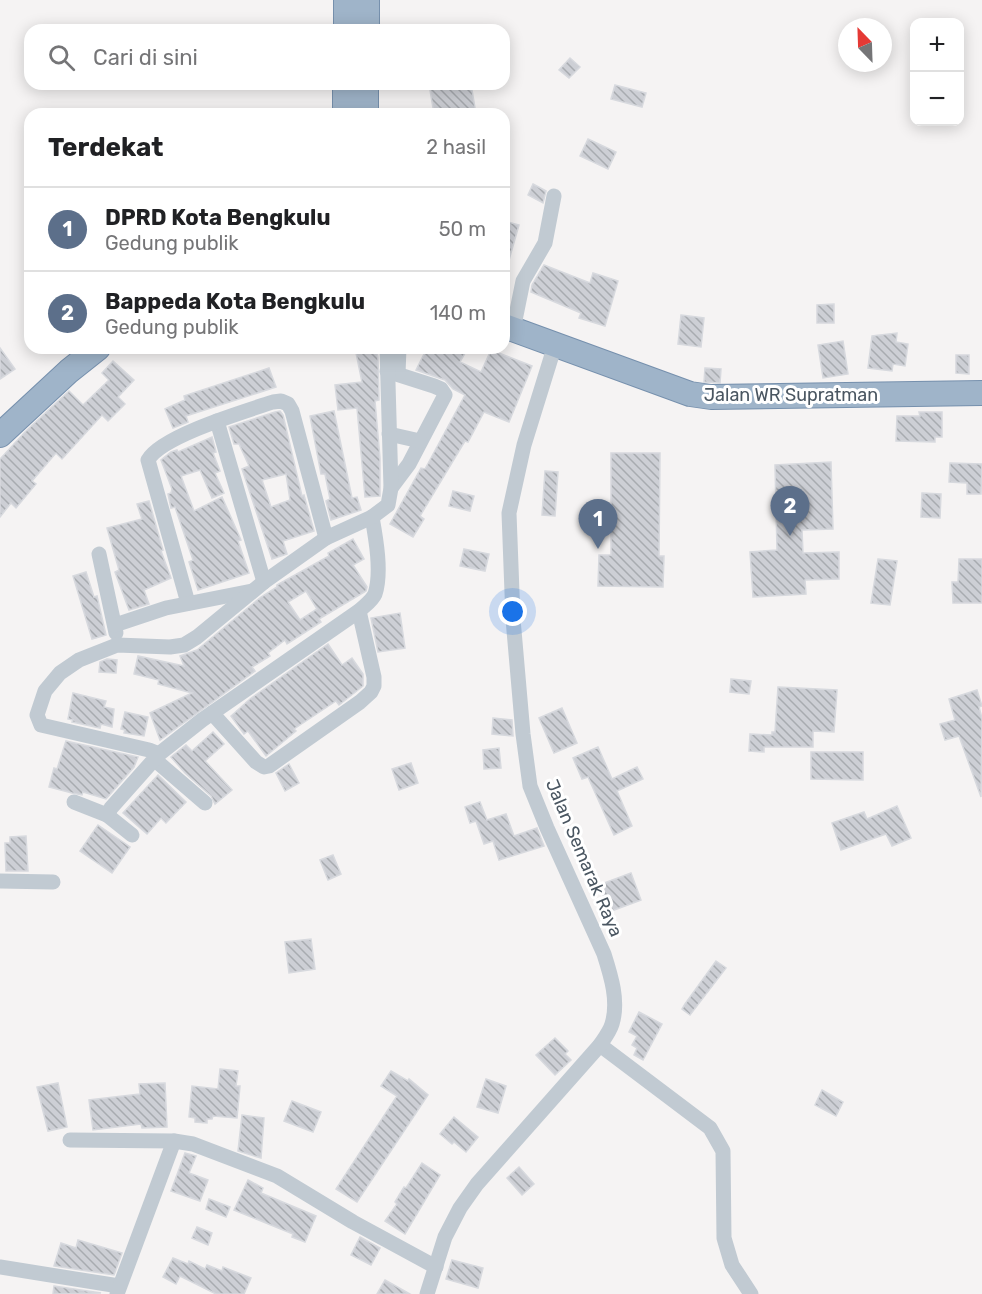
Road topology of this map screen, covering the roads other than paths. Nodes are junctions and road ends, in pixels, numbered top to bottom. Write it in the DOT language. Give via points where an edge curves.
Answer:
graph roads {
  1 [pos="346,0"];
  2 [pos="367,0"];
  3 [pos="346,24"];
  4 [pos="367,24"];
  5 [pos="345,90"];
  6 [pos="366,90"];
  7 [pos="345,108"];
  8 [pos="366,108"];
  9 [pos="554,196"];
  10 [pos="510,325"];
  11 [pos="510,328"];
  12 [pos="555,345"];
  13 [pos="90,354"];
  14 [pos="388,354"];
  15 [pos="398,354"];
  16 [pos="393,373"];
  17 [pos="982,393"];
  18 [pos="217,421"];
  19 [pos="389,434"];
  20 [pos="0,435"];
  21 [pos="420,441"];
  22 [pos="392,488"];
  23 [pos="372,517"];
  24 [pos="326,538"];
  25 [pos="99,554"];
  26 [pos="259,587"];
  27 [pos="188,603"];
  28 [pos="359,611"];
  29 [pos="115,625"];
  30 [pos="117,645"];
  31 [pos="212,713"];
  32 [pos="156,757"];
  33 [pos="74,802"];
  34 [pos="205,803"];
  35 [pos="107,815"];
  36 [pos="132,835"];
  37 [pos="0,881"];
  38 [pos="53,882"];
  39 [pos="600,1045"];
  40 [pos="70,1140"];
  41 [pos="174,1141"];
  42 [pos="436,1267"];
  43 [pos="0,1268"];
  44 [pos="118,1290"];
  45 [pos="427,1294"];
  46 [pos="751,1294"];
  1 -- 3 [label="highway"];
  2 -- 4 [label="highway"];
  5 -- 7 [label="highway"];
  6 -- 8 [label="highway"];
  9 -- 10 [label="street" via="545,243 523,281"];
  11 -- 12 [label="highway, Jalan WR Supratman"];
  12 -- 17 [label="highway, Jalan WR Supratman" via="690,394 711,397"];
  12 -- 39 [label="street, Jalan Semarak Raya" via="524,445 510,513 513,619 530,786 611,975 615,1001 612,1025"];
  13 -- 20 [label="highway"];
  14 -- 16 [label="street"];
  15 -- 16 [label="street"];
  16 -- 19 [label="street"];
  16 -- 21 [label="street" via="434,386 445,395"];
  18 -- 24 [label="street" via="273,402 288,404"];
  18 -- 26 [label="street"];
  18 -- 27 [label="street" via="161,446 148,460"];
  19 -- 21 [label="street"];
  19 -- 22 [label="street"];
  21 -- 22 [label="street"];
  22 -- 23 [label="street" via="388,505"];
  23 -- 24 [label="street"];
  23 -- 28 [label="street" via="377,542 375,594"];
  24 -- 26 [label="street"];
  25 -- 29 [label="street"];
  26 -- 27 [label="street"];
  26 -- 30 [label="street" via="184,645"];
  27 -- 29 [label="street"];
  28 -- 31 [label="street"];
  28 -- 31 [label="street" via="374,686 344,716 264,767"];
  29 -- 30 [label="street"];
  30 -- 32 [label="street" via="79,660 60,673 45,691 37,715 39,722 46,727 149,750"];
  31 -- 32 [label="street"];
  32 -- 34 [label="street"];
  32 -- 35 [label="street"];
  33 -- 35 [label="street"];
  35 -- 36 [label="street"];
  37 -- 38 [label="street"];
  39 -- 42 [label="street, Jalan Semarak Raya" via="477,1184 450,1227"];
  39 -- 46 [label="street" via="710,1128 723,1151 724,1238 732,1265"];
  40 -- 41 [label="street"];
  41 -- 42 [label="street" via="193,1144 277,1176"];
  41 -- 44 [label="street"];
  42 -- 45 [label="street, Jalan Semarak Raya"];
  43 -- 44 [label="street"];
}
